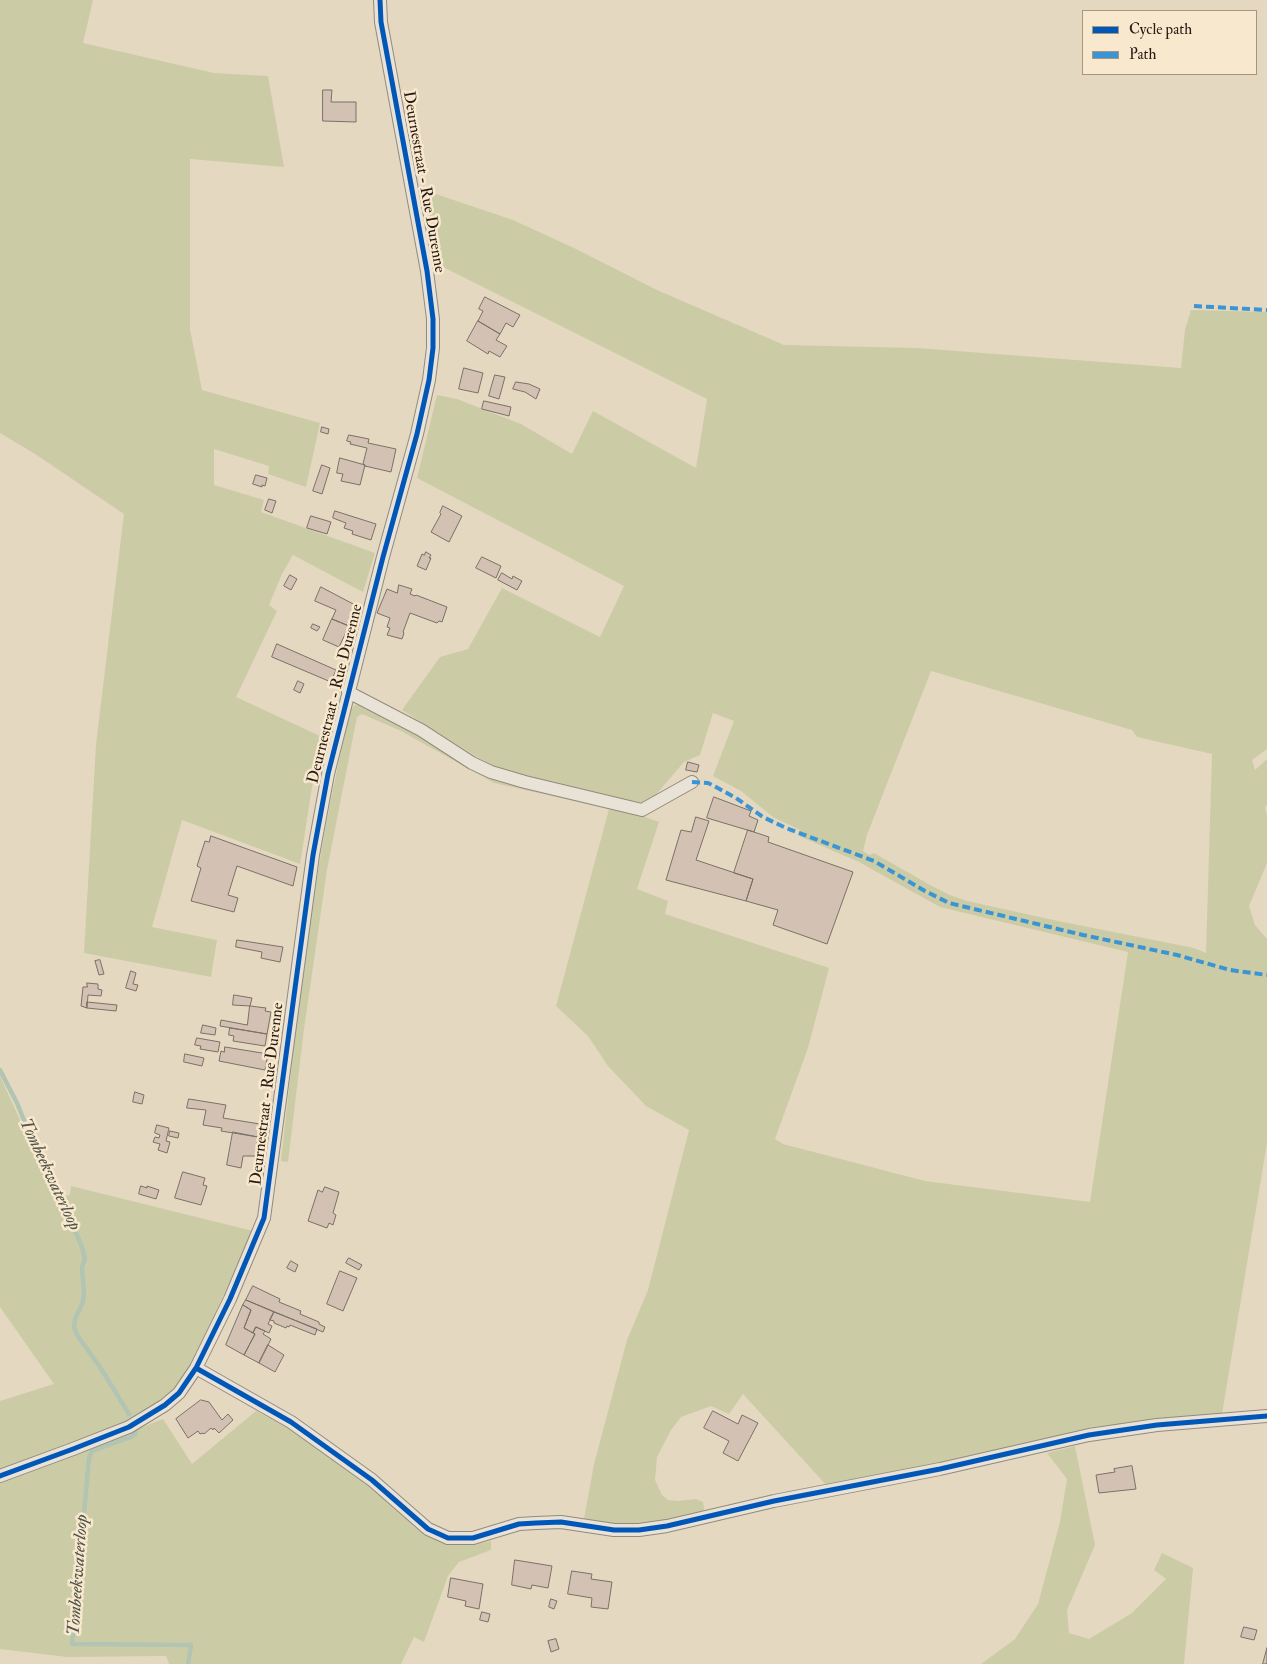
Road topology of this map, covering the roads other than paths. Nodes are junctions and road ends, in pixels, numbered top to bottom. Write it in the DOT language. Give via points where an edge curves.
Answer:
graph roads {
  1 [pos="380,0"];
  2 [pos="348,692"];
  3 [pos="692,782"];
  4 [pos="196,1368"];
  5 [pos="1267,1416"];
  6 [pos="0,1476"];
  1 -- 2 [label="street, Deurnestraat - Rue Durenne" via="381,22 427,271 433,348 417,434"];
  2 -- 3 [label="street" via="421,730 472,763 525,782 642,810"];
  2 -- 4 [label="street, Deurnestraat - Rue Durenne" via="313,855 264,1218"];
  4 -- 5 [label="street" via="306,1432 372,1480 428,1529 448,1538 473,1538 519,1524 536,1523 561,1522 614,1530 667,1526 1089,1436 1157,1425"];
  4 -- 6 [label="street, Deurnestraat - Rue Durenne" via="174,1398 134,1424"];
}
